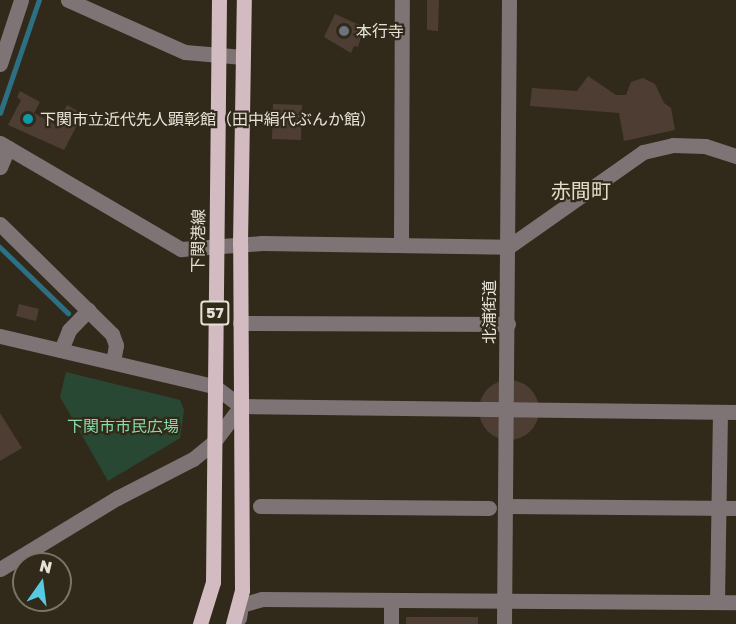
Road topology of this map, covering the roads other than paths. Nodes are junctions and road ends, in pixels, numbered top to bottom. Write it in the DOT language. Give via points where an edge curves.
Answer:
graph roads {
  1 [pos="21,0"];
  2 [pos="68,0"];
  3 [pos="219,0"];
  4 [pos="244,0"];
  5 [pos="402,0"];
  6 [pos="509,0"];
  7 [pos="219,57"];
  8 [pos="243,57"];
  9 [pos="0,64"];
  10 [pos="3,145"];
  11 [pos="736,153"];
  12 [pos="0,167"];
  13 [pos="2,230"];
  14 [pos="240,244"];
  15 [pos="401,244"];
  16 [pos="216,246"];
  17 [pos="508,247"];
  18 [pos="88,310"];
  19 [pos="240,323"];
  20 [pos="508,324"];
  21 [pos="0,336"];
  22 [pos="61,350"];
  23 [pos="113,362"];
  24 [pos="214,386"];
  25 [pos="241,406"];
  26 [pos="506,410"];
  27 [pos="720,412"];
  28 [pos="736,412"];
  29 [pos="213,443"];
  30 [pos="260,506"];
  31 [pos="505,506"];
  32 [pos="489,508"];
  33 [pos="718,508"];
  34 [pos="736,508"];
  35 [pos="0,569"];
  36 [pos="391,600"];
  37 [pos="505,600"];
  38 [pos="717,602"];
  39 [pos="736,602"];
  40 [pos="241,605"];
  41 [pos="200,624"];
  42 [pos="233,624"];
  43 [pos="239,624"];
  44 [pos="391,624"];
  45 [pos="504,624"];
  1 -- 9 [label="street"];
  2 -- 7 [label="street" via="185,52"];
  3 -- 7 [label="main road, 下関港線 / 57"];
  4 -- 8 [label="main road, 57"];
  5 -- 15 [label="street"];
  6 -- 17 [label="street, 北浦街道"];
  7 -- 8 [label="street"];
  7 -- 16 [label="main road, 下関港線 / 57"];
  8 -- 14 [label="main road, 57"];
  10 -- 12 [label="street"];
  10 -- 16 [label="street" via="181,249"];
  11 -- 17 [label="street" via="673,144 643,152"];
  13 -- 18 [label="street"];
  14 -- 15 [label="street"];
  14 -- 16 [label="street"];
  14 -- 19 [label="main road, 57"];
  15 -- 17 [label="street"];
  16 -- 24 [label="main road, 下関港線 / 57"];
  17 -- 20 [label="street, 北浦街道"];
  18 -- 22 [label="street" via="69,330"];
  18 -- 23 [label="street" via="115,339"];
  19 -- 20 [label="street"];
  19 -- 25 [label="main road, 57"];
  20 -- 26 [label="street, 北浦街道"];
  21 -- 22 [label="street"];
  22 -- 23 [label="street"];
  23 -- 24 [label="street"];
  24 -- 25 [label="street"];
  24 -- 29 [label="main road, 下関港線 / 57"];
  25 -- 26 [label="street"];
  25 -- 29 [label="street"];
  25 -- 40 [label="main road, 57"];
  26 -- 27 [label="street"];
  26 -- 31 [label="street, 北浦街道"];
  27 -- 28 [label="street"];
  27 -- 33 [label="street"];
  29 -- 35 [label="street"];
  29 -- 41 [label="main road, 下関港線 / 57" via="213,582"];
  30 -- 32 [label="street"];
  31 -- 33 [label="street"];
  31 -- 37 [label="street, 北浦街道"];
  33 -- 34 [label="street"];
  33 -- 38 [label="street"];
  36 -- 37 [label="street"];
  36 -- 40 [label="street" via="262,599"];
  36 -- 44 [label="street"];
  37 -- 38 [label="street"];
  37 -- 45 [label="street, 北浦街道"];
  38 -- 39 [label="street"];
  40 -- 42 [label="main road, 57"];
  40 -- 43 [label="street"];
}
